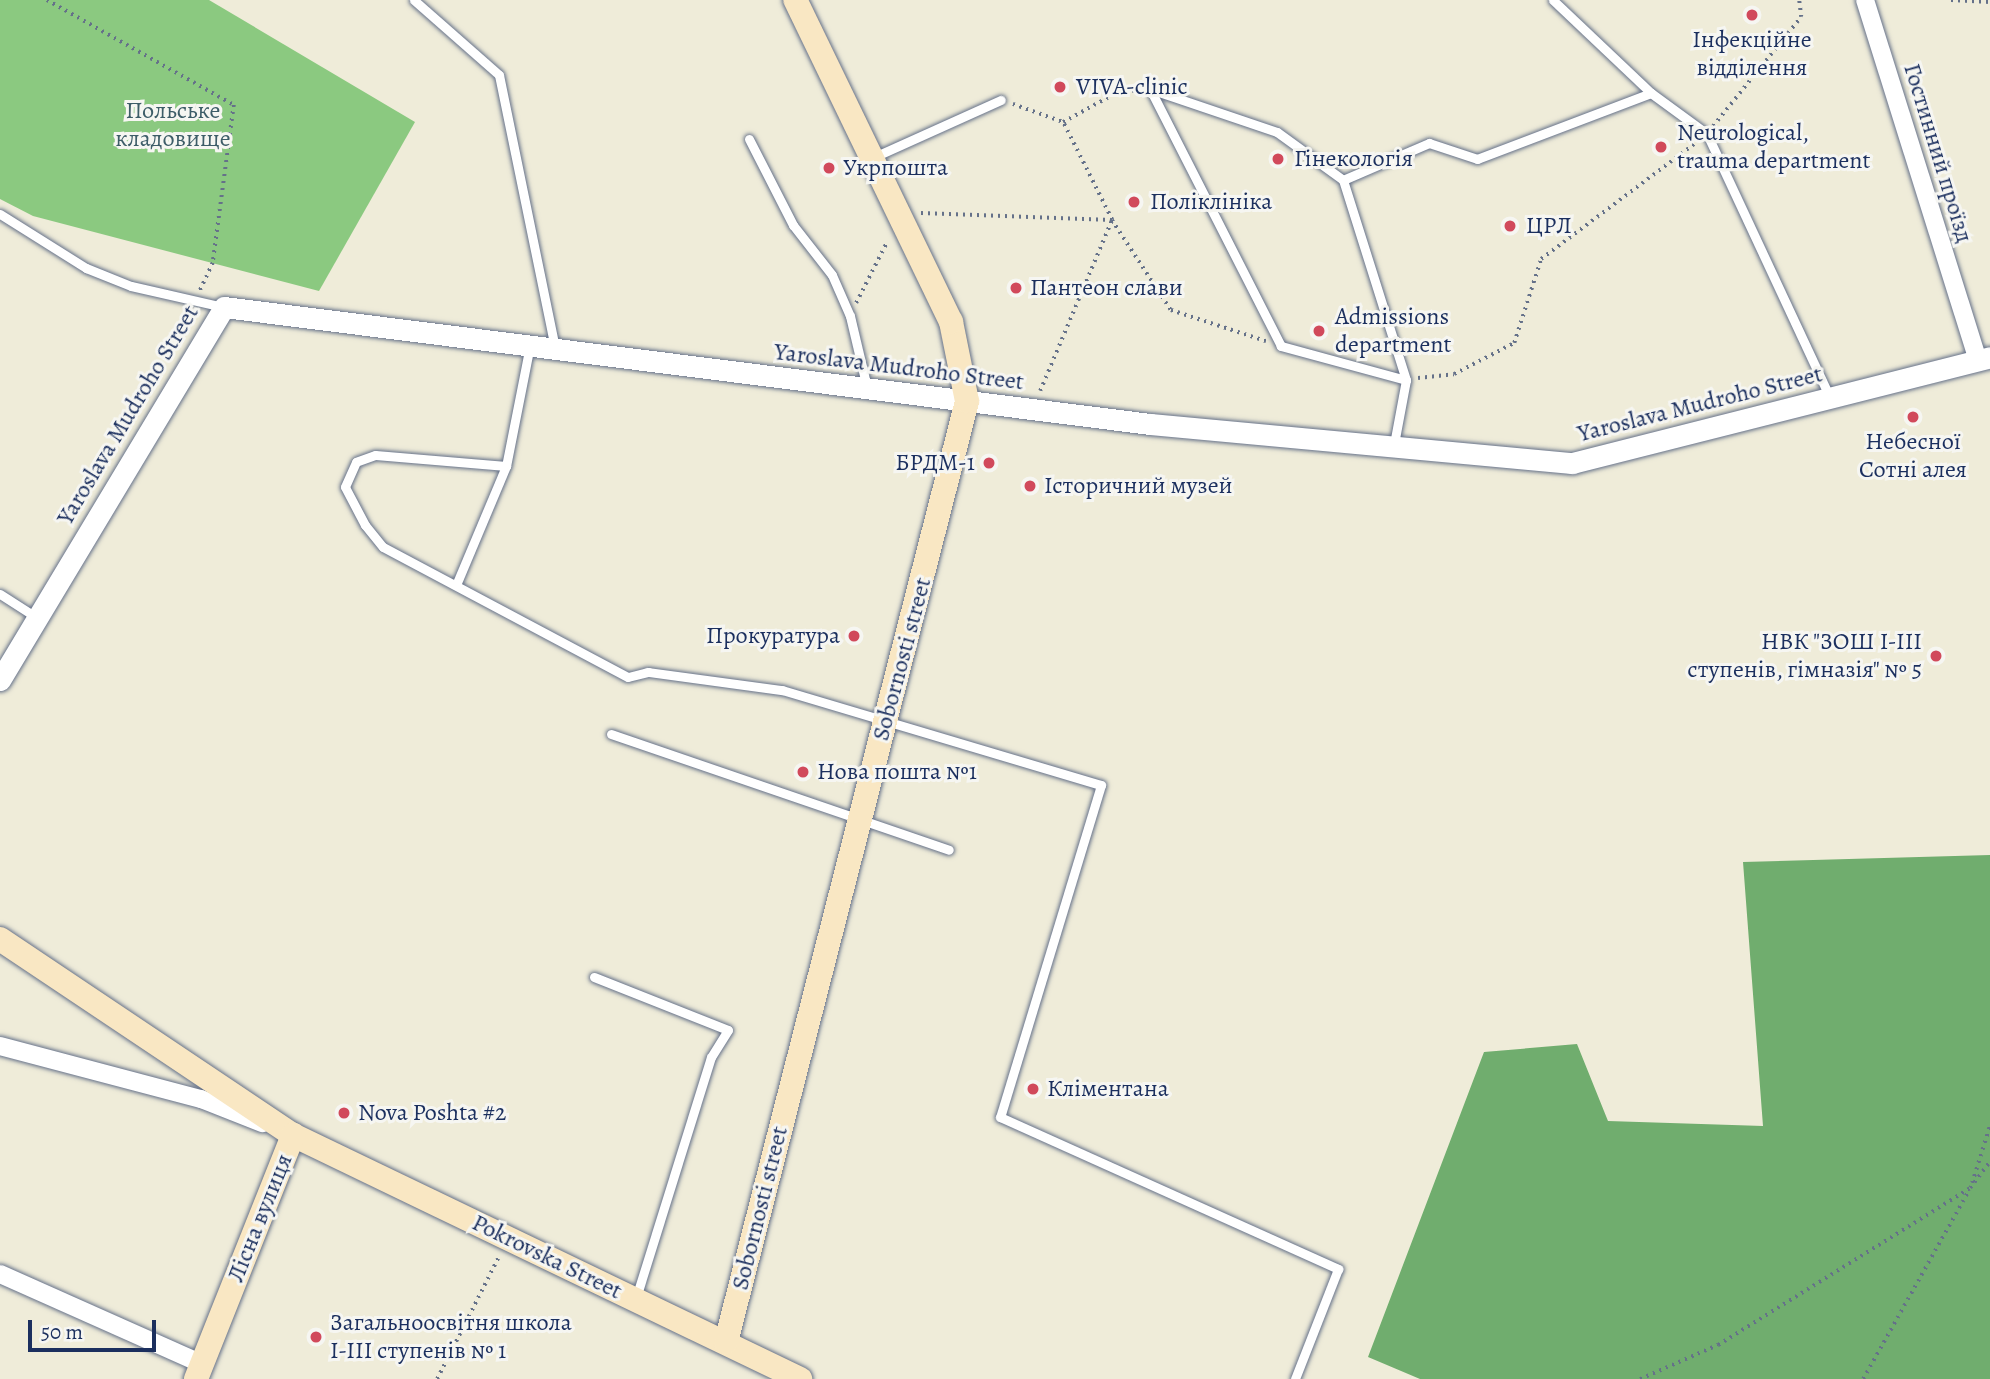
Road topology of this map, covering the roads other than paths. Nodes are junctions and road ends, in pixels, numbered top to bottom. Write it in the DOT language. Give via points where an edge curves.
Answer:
graph roads {
  1 [pos="414,0"];
  2 [pos="795,0"];
  3 [pos="1553,0"];
  4 [pos="1865,0"];
  5 [pos="1651,93"];
  6 [pos="1001,100"];
  7 [pos="749,139"];
  8 [pos="872,158"];
  9 [pos="1343,180"];
  10 [pos="0,214"];
  11 [pos="224,307"];
  12 [pos="529,350"];
  13 [pos="556,354"];
  14 [pos="1984,359"];
  15 [pos="1406,380"];
  16 [pos="867,390"];
  17 [pos="1830,398"];
  18 [pos="967,401"];
  19 [pos="1394,444"];
  20 [pos="506,466"];
  21 [pos="456,585"];
  22 [pos="0,594"];
  23 [pos="36,617"];
  24 [pos="0,680"];
  25 [pos="886,718"];
  26 [pos="611,734"];
  27 [pos="860,819"];
  28 [pos="949,850"];
  29 [pos="0,939"];
  30 [pos="594,977"];
  31 [pos="0,1046"];
  32 [pos="293,1135"];
  33 [pos="0,1275"];
  34 [pos="635,1299"];
  35 [pos="726,1342"];
  36 [pos="199,1371"];
  37 [pos="775,1373"];
  38 [pos="800,1379"];
  39 [pos="1295,1379"];
  1 -- 13 [label="lane" via="499,75"];
  2 -- 8 [label="main road, Sobornosti street"];
  3 -- 5 [label="lane"];
  4 -- 14 [label="street, Гостинний проїзд"];
  5 -- 9 [label="lane" via="1477,159 1429,143"];
  5 -- 17 [label="lane" via="1707,134"];
  6 -- 8 [label="lane"];
  7 -- 16 [label="lane" via="850,316"];
  8 -- 18 [label="main road, Sobornosti street" via="951,322"];
  9 -- 15 [label="lane"];
  9 -- 15 [label="lane" via="1277,132 1150,89 1281,346"];
  10 -- 11 [label="lane" via="86,268 131,286"];
  11 -- 12 [label="street, Yaroslava Mudroho Street"];
  11 -- 23 [label="street, Yaroslava Mudroho Street"];
  12 -- 13 [label="street, Yaroslava Mudroho Street"];
  12 -- 20 [label="lane"];
  13 -- 16 [label="street, Yaroslava Mudroho Street"];
  14 -- 17 [label="street, Yaroslava Mudroho Street"];
  15 -- 19 [label="lane"];
  16 -- 18 [label="street, Yaroslava Mudroho Street"];
  17 -- 19 [label="street, Yaroslava Mudroho Street" via="1572,463"];
  18 -- 19 [label="street, Yaroslava Mudroho Street"];
  18 -- 25 [label="main road, Sobornosti street"];
  20 -- 21 [label="lane"];
  20 -- 21 [label="lane" via="375,455 348,472 350,501 383,547"];
  21 -- 25 [label="lane" via="628,677 648,672 782,690"];
  22 -- 23 [label="lane"];
  23 -- 24 [label="street, Yaroslava Mudroho Street"];
  25 -- 27 [label="main road, Sobornosti street"];
  25 -- 39 [label="lane" via="1101,785 1000,1117 1338,1269"];
  26 -- 27 [label="lane"];
  27 -- 28 [label="lane"];
  27 -- 35 [label="main road, Sobornosti street"];
  29 -- 32 [label="main road, Pokrovska Street"];
  30 -- 34 [label="lane" via="728,1030 711,1057"];
  31 -- 32 [label="street, Pokrovska Street" via="201,1099"];
  32 -- 34 [label="main road, Pokrovska Street"];
  32 -- 36 [label="main road, Лісна вулиця"];
  33 -- 36 [label="street"];
  34 -- 35 [label="main road, Pokrovska Street"];
  35 -- 37 [label="main road, Pokrovska Street"];
  37 -- 38 [label="main road, Pokrovska Street"];
}
